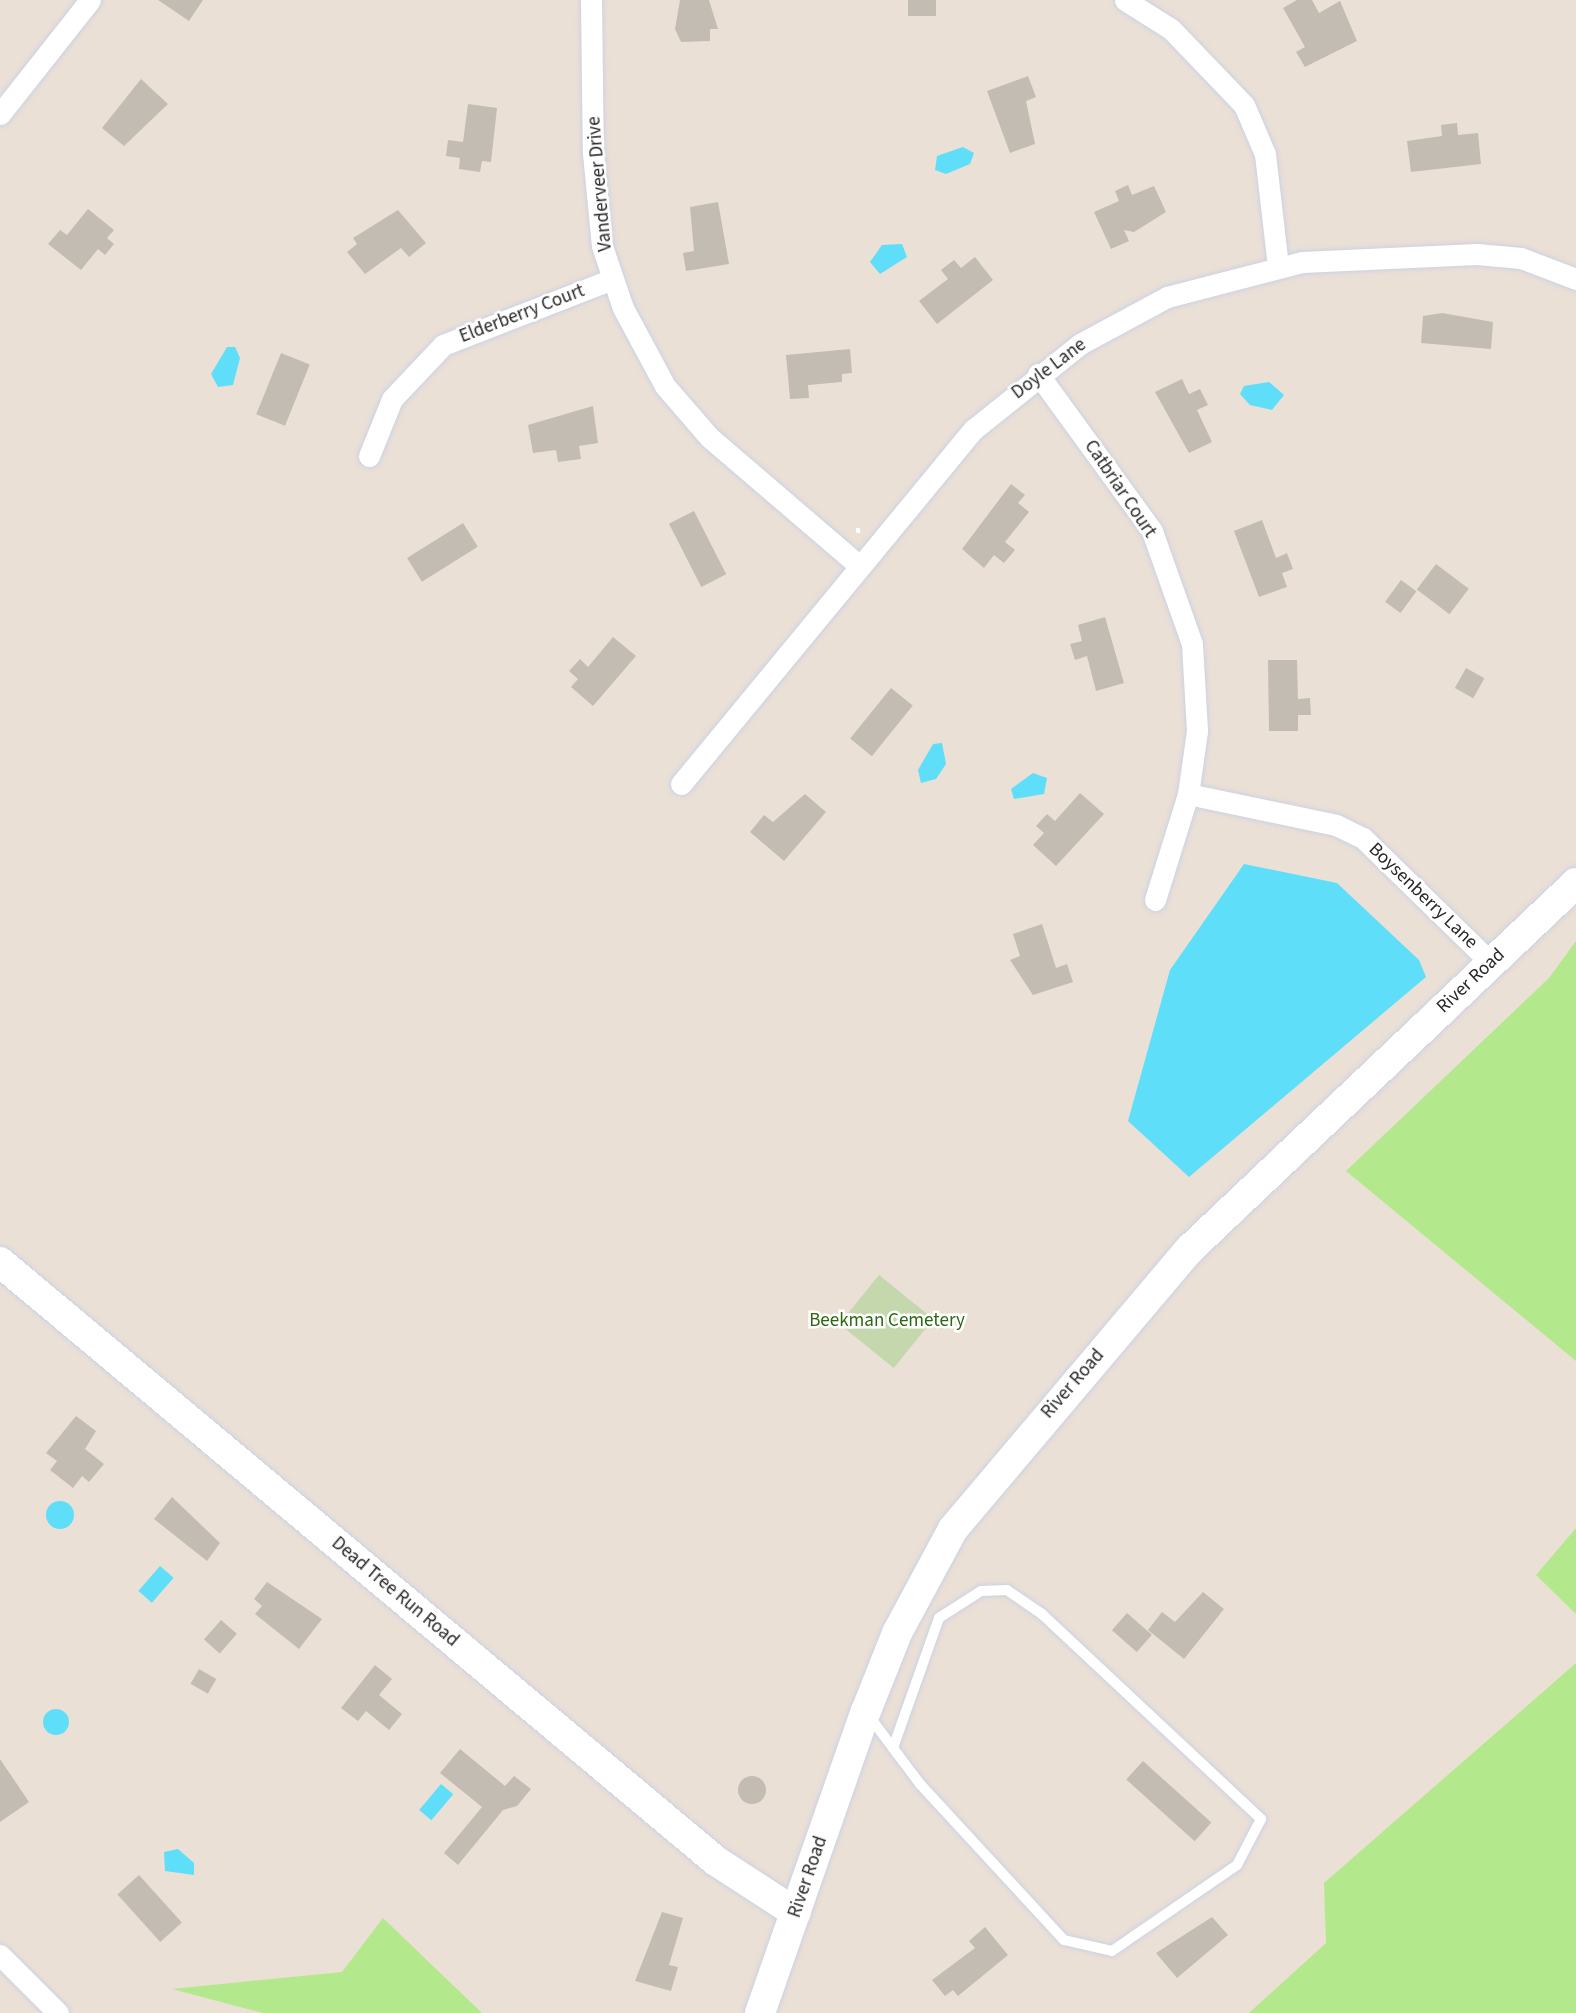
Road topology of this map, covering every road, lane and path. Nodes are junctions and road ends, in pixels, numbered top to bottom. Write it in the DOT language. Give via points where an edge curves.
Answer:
graph roads {
  1 [pos="90,0"];
  2 [pos="591,0"];
  3 [pos="1125,0"];
  4 [pos="0,114"];
  5 [pos="1278,267"];
  6 [pos="612,279"];
  7 [pos="1576,279"];
  8 [pos="1038,374"];
  9 [pos="369,456"];
  10 [pos="858,528"];
  11 [pos="859,536"];
  12 [pos="858,564"];
  13 [pos="681,784"];
  14 [pos="1188,794"];
  15 [pos="1576,883"];
  16 [pos="1155,900"];
  17 [pos="1491,963"];
  18 [pos="0,1262"];
  19 [pos="866,1711"];
  20 [pos="893,1748"];
  21 [pos="796,1913"];
  22 [pos="0,1955"];
  23 [pos="58,2013"];
  24 [pos="760,2013"];
  1 -- 4 [label="street"];
  2 -- 6 [label="street, Vanderveer Drive" via="593,153"];
  3 -- 5 [label="street" via="1171,29 1244,105 1265,154"];
  5 -- 7 [label="street, Doyle Lane" via="1477,254 1521,258"];
  5 -- 8 [label="street, Doyle Lane" via="1167,297"];
  6 -- 9 [label="street, Elderberry Court" via="443,345 392,400"];
  6 -- 12 [label="street, Vanderveer Drive" via="666,386 683,406 759,482"];
  8 -- 12 [label="street, Doyle Lane" via="974,429"];
  8 -- 14 [label="street, Catbriar Court" via="1152,531 1182,603 1196,682"];
  10 -- 11 [label="path"];
  12 -- 13 [label="street, Doyle Lane"];
  14 -- 16 [label="street, Catbriar Court"];
  14 -- 17 [label="street, Boysenberry Lane" via="1336,825 1363,838"];
  15 -- 17 [label="main road, River Road"];
  17 -- 19 [label="main road, River Road" via="1190,1250 1006,1461 936,1556"];
  18 -- 21 [label="main road, Dead Tree Run Road" via="716,1861"];
  19 -- 20 [label="lane"];
  19 -- 21 [label="main road, River Road"];
  20 -- 20 [label="lane" via="1064,1940 1112,1951 1237,1865 1261,1819 1042,1614 1007,1590 981,1591 939,1618"];
  21 -- 24 [label="main road, River Road"];
  22 -- 23 [label="street"];
}
